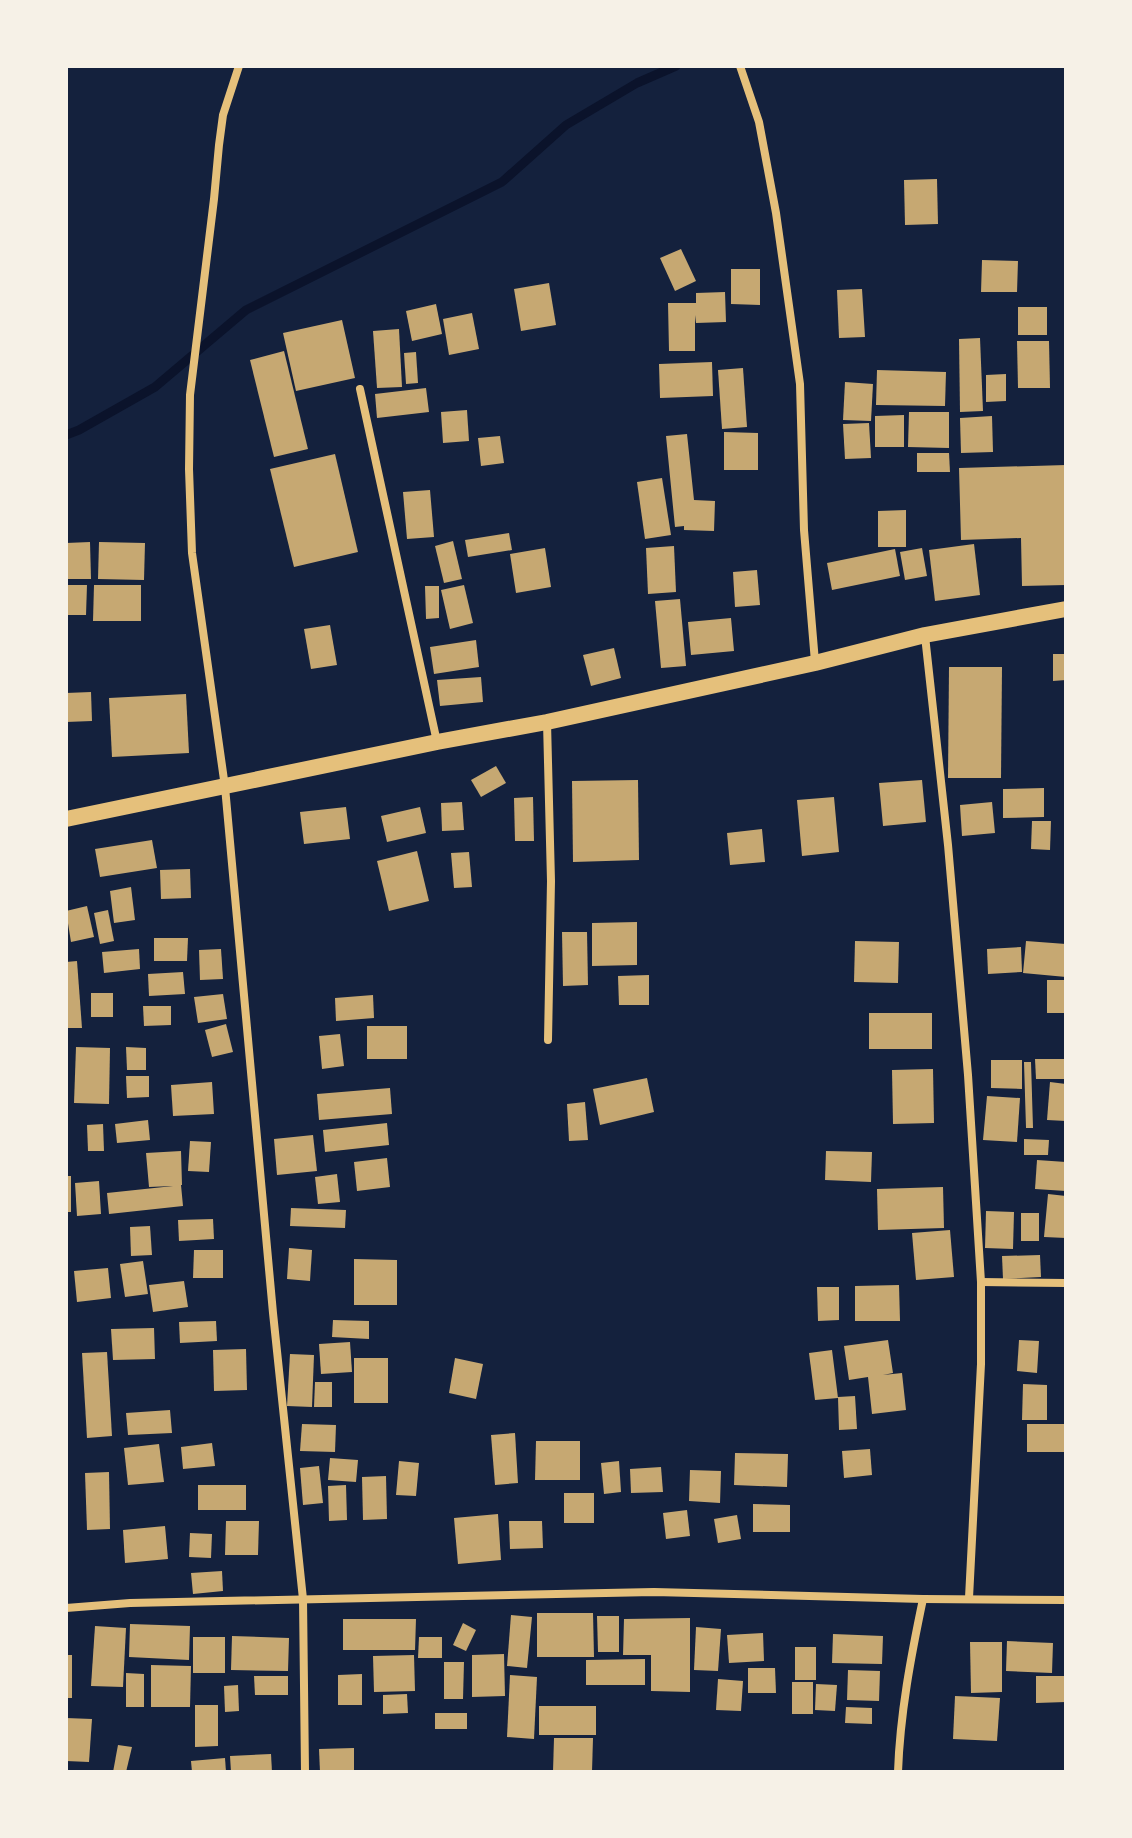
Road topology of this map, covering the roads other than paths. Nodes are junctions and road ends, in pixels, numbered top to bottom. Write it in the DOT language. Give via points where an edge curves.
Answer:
graph roads {
  1 [pos="239,66"];
  2 [pos="740,66"];
  3 [pos="360,389"];
  4 [pos="1066,609"];
  5 [pos="925,635"];
  6 [pos="815,663"];
  7 [pos="547,722"];
  8 [pos="437,742"];
  9 [pos="225,787"];
  10 [pos="66,819"];
  11 [pos="548,1040"];
  12 [pos="981,1282"];
  13 [pos="1066,1283"];
  14 [pos="969,1598"];
  15 [pos="303,1599"];
  16 [pos="923,1599"];
  17 [pos="1066,1600"];
  18 [pos="66,1608"];
  19 [pos="305,1772"];
  20 [pos="898,1772"];
  1 -- 9 [label="street" via="223,115 190,395 192,553"];
  2 -- 6 [label="street" via="765,153 800,384"];
  3 -- 8 [label="street"];
  4 -- 5 [label="main road"];
  5 -- 6 [label="main road"];
  5 -- 12 [label="street" via="968,1075"];
  6 -- 7 [label="main road"];
  7 -- 8 [label="main road"];
  7 -- 11 [label="street"];
  8 -- 9 [label="main road"];
  9 -- 10 [label="main road"];
  9 -- 15 [label="street"];
  12 -- 13 [label="street"];
  12 -- 14 [label="street"];
  14 -- 16 [label="street"];
  14 -- 17 [label="street"];
  15 -- 16 [label="street" via="654,1592"];
  15 -- 18 [label="street"];
  15 -- 19 [label="street"];
  16 -- 20 [label="street"];
}
